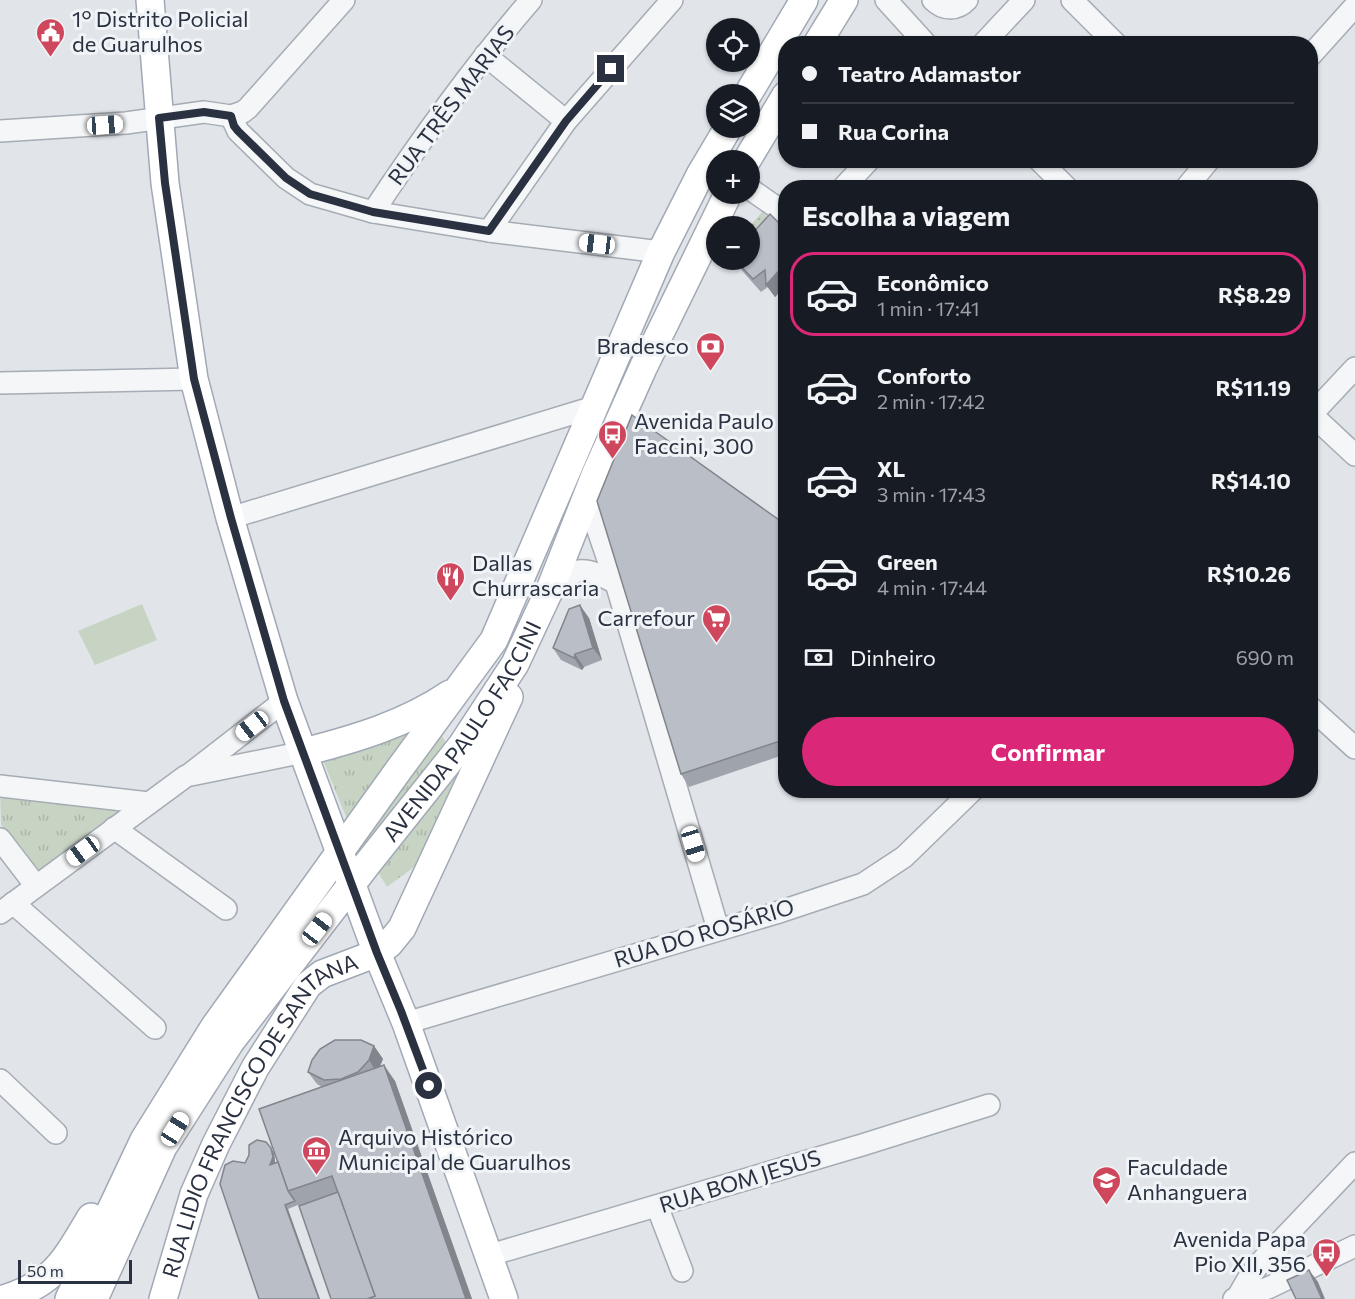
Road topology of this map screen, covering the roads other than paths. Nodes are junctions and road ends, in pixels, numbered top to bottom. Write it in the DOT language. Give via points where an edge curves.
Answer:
graph roads {
  1 [pos="150,0"];
  2 [pos="344,0"];
  3 [pos="531,0"];
  4 [pos="672,0"];
  5 [pos="804,0"];
  6 [pos="844,0"];
  7 [pos="886,0"];
  8 [pos="933,0"];
  9 [pos="967,0"];
  10 [pos="1024,0"];
  11 [pos="1072,0"];
  12 [pos="1355,6"];
  13 [pos="783,36"];
  14 [pos="822,36"];
  15 [pos="919,36"];
  16 [pos="990,36"];
  17 [pos="1108,36"];
  18 [pos="778,44"];
  19 [pos="1318,47"];
  20 [pos="485,55"];
  21 [pos="754,84"];
  22 [pos="778,108"];
  23 [pos="231,116"];
  24 [pos="159,118"];
  25 [pos="566,121"];
  26 [pos="0,131"];
  27 [pos="722,138"];
  28 [pos="753,150"];
  29 [pos="862,168"];
  30 [pos="1047,168"];
  31 [pos="1202,168"];
  32 [pos="700,175"];
  33 [pos="850,180"];
  34 [pos="1059,180"];
  35 [pos="1193,180"];
  36 [pos="760,196"];
  37 [pos="723,204"];
  38 [pos="778,208"];
  39 [pos="373,212"];
  40 [pos="489,231"];
  41 [pos="661,252"];
  42 [pos="616,357"];
  43 [pos="643,368"];
  44 [pos="1355,368"];
  45 [pos="194,379"];
  46 [pos="0,383"];
  47 [pos="594,407"];
  48 [pos="1318,407"];
  49 [pos="1318,421"];
  50 [pos="1355,455"];
  51 [pos="597,473"];
  52 [pos="587,498"];
  53 [pos="231,518"];
  54 [pos="616,583"];
  55 [pos="551,587"];
  56 [pos="515,664"];
  57 [pos="459,688"];
  58 [pos="284,701"];
  59 [pos="1318,714"];
  60 [pos="1353,743"];
  61 [pos="304,752"];
  62 [pos="186,776"];
  63 [pos="0,786"];
  64 [pos="965,798"];
  65 [pos="149,803"];
  66 [pos="114,828"];
  67 [pos="0,839"];
  68 [pos="340,852"];
  69 [pos="353,884"];
  70 [pos="36,886"];
  71 [pos="6,908"];
  72 [pos="226,909"];
  73 [pos="718,929"];
  74 [pos="377,953"];
  75 [pos="406,1023"];
  76 [pos="154,1028"];
  77 [pos="223,1034"];
  78 [pos="0,1080"];
  79 [pos="989,1105"];
  80 [pos="57,1133"];
  81 [pos="144,1140"];
  82 [pos="1355,1163"];
  83 [pos="657,1206"];
  84 [pos="1355,1246"];
  85 [pos="490,1255"];
  86 [pos="1260,1263"];
  87 [pos="682,1271"];
  88 [pos="1268,1288"];
  89 [pos="4,1299"];
  90 [pos="69,1299"];
  91 [pos="94,1299"];
  92 [pos="163,1299"];
  93 [pos="504,1299"];
  94 [pos="1236,1299"];
  1 -- 24 [label="main road"];
  2 -- 23 [label="street" via="248,108"];
  3 -- 20 [label="street, RUA TRÊS MARIAS"];
  4 -- 25 [label="street"];
  5 -- 13 [label="main road"];
  6 -- 14 [label="main road"];
  7 -- 15 [label="street"];
  8 -- 9 [label="street" via="948,9"];
  10 -- 16 [label="street"];
  11 -- 17 [label="street"];
  12 -- 19 [label="street"];
  18 -- 21 [label="main road"];
  20 -- 25 [label="street"];
  20 -- 39 [label="street, RUA TRÊS MARIAS"];
  22 -- 28 [label="main road"];
  23 -- 24 [label="street" via="204,112"];
  23 -- 39 [label="street" via="238,131 286,178 310,194"];
  24 -- 26 [label="street"];
  24 -- 45 [label="main road"];
  25 -- 40 [label="street"];
  27 -- 32 [label="main road, AVENIDA PAULO FACCINI"];
  29 -- 33 [label="street"];
  30 -- 34 [label="street"];
  31 -- 35 [label="street"];
  32 -- 41 [label="main road, AVENIDA PAULO FACCINI"];
  32 -- 43 [label="main road" via="711,183 712,193 645,336"];
  36 -- 38 [label="street"];
  37 -- 43 [label="main road, AVENIDA PAULO FACCINI"];
  39 -- 40 [label="street"];
  40 -- 41 [label="street"];
  41 -- 42 [label="main road, AVENIDA PAULO FACCINI"];
  42 -- 47 [label="main road, AVENIDA PAULO FACCINI"];
  42 -- 51 [label="main road" via="617,380 586,459 587,466"];
  43 -- 51 [label="main road, AVENIDA PAULO FACCINI"];
  44 -- 48 [label="street"];
  45 -- 46 [label="street"];
  45 -- 53 [label="main road"];
  47 -- 53 [label="street"];
  47 -- 57 [label="main road, AVENIDA PAULO FACCINI" via="494,640"];
  49 -- 50 [label="street"];
  51 -- 52 [label="main road, AVENIDA PAULO FACCINI"];
  52 -- 54 [label="street"];
  52 -- 55 [label="main road, AVENIDA PAULO FACCINI"];
  53 -- 58 [label="main road"];
  54 -- 55 [label="street" via="582,569"];
  54 -- 73 [label="street"];
  55 -- 56 [label="main road, AVENIDA PAULO FACCINI"];
  56 -- 69 [label="main road, AVENIDA PAULO FACCINI" via="462,745"];
  56 -- 74 [label="main road, RUA LIDIO FRANCISCO DE SANTANA" via="510,696 402,928"];
  57 -- 61 [label="main road" via="387,727"];
  57 -- 68 [label="main road, AVENIDA PAULO FACCINI"];
  58 -- 61 [label="main road"];
  58 -- 62 [label="street"];
  59 -- 60 [label="street"];
  61 -- 62 [label="street"];
  61 -- 68 [label="main road"];
  62 -- 65 [label="street"];
  63 -- 65 [label="street"];
  64 -- 73 [label="street, RUA DO ROSÁRIO" via="904,856 863,884"];
  65 -- 66 [label="street"];
  66 -- 70 [label="street"];
  66 -- 72 [label="street"];
  67 -- 70 [label="street"];
  68 -- 69 [label="main road"];
  68 -- 77 [label="main road, AVENIDA PAULO FACCINI"];
  69 -- 74 [label="main road"];
  69 -- 77 [label="main road, AVENIDA PAULO FACCINI"];
  70 -- 71 [label="street"];
  71 -- 76 [label="street"];
  73 -- 75 [label="street, RUA DO ROSÁRIO"];
  74 -- 75 [label="main road"];
  74 -- 92 [label="main road, RUA LIDIO FRANCISCO DE SANTANA" via="322,974 308,985 255,1068 194,1194"];
  75 -- 85 [label="main road"];
  77 -- 81 [label="main road"];
  77 -- 91 [label="main road" via="163,1147"];
  78 -- 80 [label="street"];
  79 -- 83 [label="street, RUA BOM JESUS"];
  81 -- 89 [label="main road" via="116,1174 66,1258 52,1274"];
  81 -- 90 [label="main road"];
  82 -- 86 [label="street"];
  83 -- 85 [label="street, RUA BOM JESUS"];
  83 -- 87 [label="street"];
  84 -- 88 [label="street"];
  85 -- 93 [label="main road"];
  86 -- 88 [label="street"];
  86 -- 94 [label="street"];
  88 -- 94 [label="street"];
}
